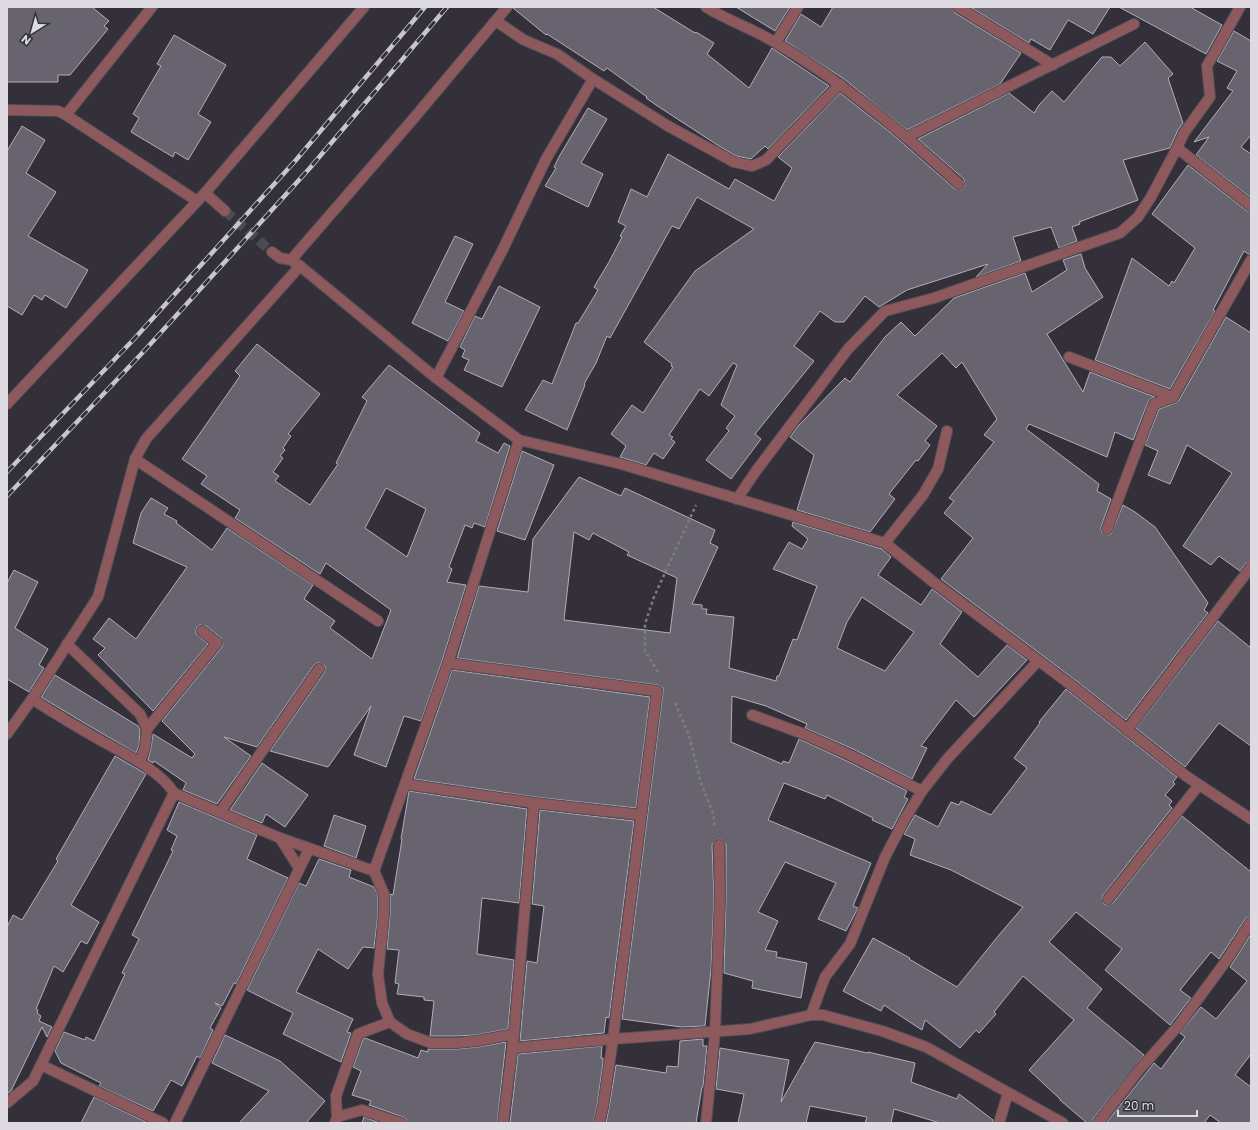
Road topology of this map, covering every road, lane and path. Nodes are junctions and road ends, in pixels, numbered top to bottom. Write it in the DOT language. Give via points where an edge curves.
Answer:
graph roads {
  1 [pos="152,7"];
  2 [pos="364,7"];
  3 [pos="507,7"];
  4 [pos="706,7"];
  5 [pos="798,7"];
  6 [pos="958,7"];
  7 [pos="1240,7"];
  8 [pos="496,21"];
  9 [pos="1134,24"];
  10 [pos="776,42"];
  11 [pos="1053,65"];
  12 [pos="593,79"];
  13 [pos="840,84"];
  14 [pos="7,110"];
  15 [pos="66,115"];
  16 [pos="907,137"];
  17 [pos="1177,148"];
  18 [pos="959,184"];
  19 [pos="206,193"];
  20 [pos="197,201"];
  21 [pos="1251,206"];
  22 [pos="225,211"];
  23 [pos="272,252"];
  24 [pos="292,260"];
  25 [pos="1251,260"];
  26 [pos="300,266"];
  27 [pos="1069,357"];
  28 [pos="436,378"];
  29 [pos="1173,397"];
  30 [pos="7,404"];
  31 [pos="947,431"];
  32 [pos="519,440"];
  33 [pos="135,459"];
  34 [pos="704,489"];
  35 [pos="738,499"];
  36 [pos="1107,529"];
  37 [pos="885,543"];
  38 [pos="1251,567"];
  39 [pos="378,621"];
  40 [pos="202,631"];
  41 [pos="67,644"];
  42 [pos="1038,660"];
  43 [pos="448,663"];
  44 [pos="319,669"];
  45 [pos="658,673"];
  46 [pos="672,696"];
  47 [pos="32,699"];
  48 [pos="752,716"];
  49 [pos="147,729"];
  50 [pos="1127,730"];
  51 [pos="7,734"];
  52 [pos="140,762"];
  53 [pos="405,784"];
  54 [pos="1199,785"];
  55 [pos="922,791"];
  56 [pos="174,793"];
  57 [pos="534,803"];
  58 [pos="220,812"];
  59 [pos="641,815"];
  60 [pos="1251,820"];
  61 [pos="280,838"];
  62 [pos="719,845"];
  63 [pos="309,848"];
  64 [pos="299,868"];
  65 [pos="374,872"];
  66 [pos="1108,899"];
  67 [pos="1251,922"];
  68 [pos="810,1015"];
  69 [pos="390,1022"];
  70 [pos="715,1032"];
  71 [pos="514,1034"];
  72 [pos="613,1039"];
  73 [pos="513,1048"];
  74 [pos="41,1065"];
  75 [pos="1008,1093"];
  76 [pos="7,1103"];
  77 [pos="336,1120"];
  78 [pos="163,1123"];
  79 [pos="175,1123"];
  80 [pos="401,1123"];
  81 [pos="503,1123"];
  82 [pos="599,1123"];
  83 [pos="706,1123"];
  84 [pos="999,1123"];
  85 [pos="1063,1123"];
  86 [pos="1098,1123"];
  1 -- 15 [label="street"];
  2 -- 19 [label="street"];
  3 -- 8 [label="street"];
  4 -- 10 [label="street"];
  5 -- 10 [label="street"];
  6 -- 11 [label="street"];
  7 -- 17 [label="street" via="1207,66 1210,97 1184,133"];
  8 -- 12 [label="street" via="524,40 557,54"];
  8 -- 24 [label="street"];
  9 -- 11 [label="street"];
  10 -- 13 [label="street"];
  11 -- 16 [label="street"];
  12 -- 13 [label="street" via="668,126 734,162 752,166 766,160"];
  12 -- 28 [label="street" via="546,159"];
  13 -- 16 [label="street"];
  14 -- 15 [label="street" via="58,111"];
  15 -- 20 [label="street"];
  16 -- 18 [label="street"];
  17 -- 21 [label="street"];
  17 -- 35 [label="street" via="1138,217 1120,233 934,298 885,311 848,349 756,471"];
  19 -- 20 [label="street"];
  19 -- 22 [label="street"];
  20 -- 30 [label="street"];
  23 -- 24 [label="street" via="280,258"];
  24 -- 26 [label="street"];
  25 -- 29 [label="street"];
  26 -- 28 [label="street"];
  26 -- 33 [label="street" via="146,439"];
  27 -- 29 [label="street"];
  28 -- 32 [label="street"];
  29 -- 36 [label="street" via="1154,404"];
  31 -- 37 [label="street" via="938,469 922,495"];
  32 -- 34 [label="street" via="621,464"];
  32 -- 43 [label="street"];
  33 -- 39 [label="street"];
  33 -- 41 [label="street" via="98,597"];
  34 -- 35 [label="street"];
  34 -- 45 [label="path" via="654,597 645,624 645,651"];
  35 -- 37 [label="street"];
  37 -- 42 [label="street"];
  38 -- 50 [label="street"];
  40 -- 49 [label="street" via="217,643"];
  41 -- 47 [label="street"];
  41 -- 49 [label="street" via="140,714"];
  42 -- 50 [label="street"];
  42 -- 55 [label="street" via="948,758"];
  43 -- 53 [label="street"];
  43 -- 59 [label="street" via="657,691"];
  44 -- 58 [label="street"];
  46 -- 62 [label="path" via="689,735 701,783 713,813"];
  47 -- 51 [label="street"];
  47 -- 52 [label="street"];
  48 -- 55 [label="street" via="802,733"];
  49 -- 52 [label="street"];
  50 -- 54 [label="street"];
  52 -- 56 [label="street"];
  53 -- 57 [label="street"];
  53 -- 65 [label="street"];
  54 -- 60 [label="street"];
  54 -- 66 [label="street"];
  55 -- 68 [label="street" via="885,857 850,944 825,977"];
  56 -- 58 [label="street"];
  56 -- 74 [label="street"];
  57 -- 59 [label="street"];
  57 -- 71 [label="street"];
  58 -- 61 [label="street"];
  59 -- 72 [label="street"];
  61 -- 63 [label="street"];
  61 -- 64 [label="street"];
  62 -- 70 [label="street" via="720,897"];
  63 -- 64 [label="street"];
  63 -- 65 [label="street"];
  64 -- 79 [label="street"];
  65 -- 69 [label="street" via="384,894 378,974 382,1003"];
  67 -- 86 [label="street" via="1179,1025 1139,1070"];
  68 -- 70 [label="street" via="750,1029"];
  68 -- 75 [label="street" via="822,1015 882,1031 926,1047"];
  69 -- 71 [label="street" via="407,1034 431,1043 463,1043"];
  69 -- 77 [label="street" via="358,1034 336,1096"];
  70 -- 72 [label="street"];
  70 -- 83 [label="street"];
  71 -- 73 [label="street"];
  72 -- 73 [label="street"];
  72 -- 82 [label="street"];
  73 -- 81 [label="street"];
  74 -- 76 [label="street" via="33,1081"];
  74 -- 78 [label="street"];
  75 -- 84 [label="street"];
  75 -- 85 [label="street"];
  77 -- 80 [label="street" via="362,1110"];
}
